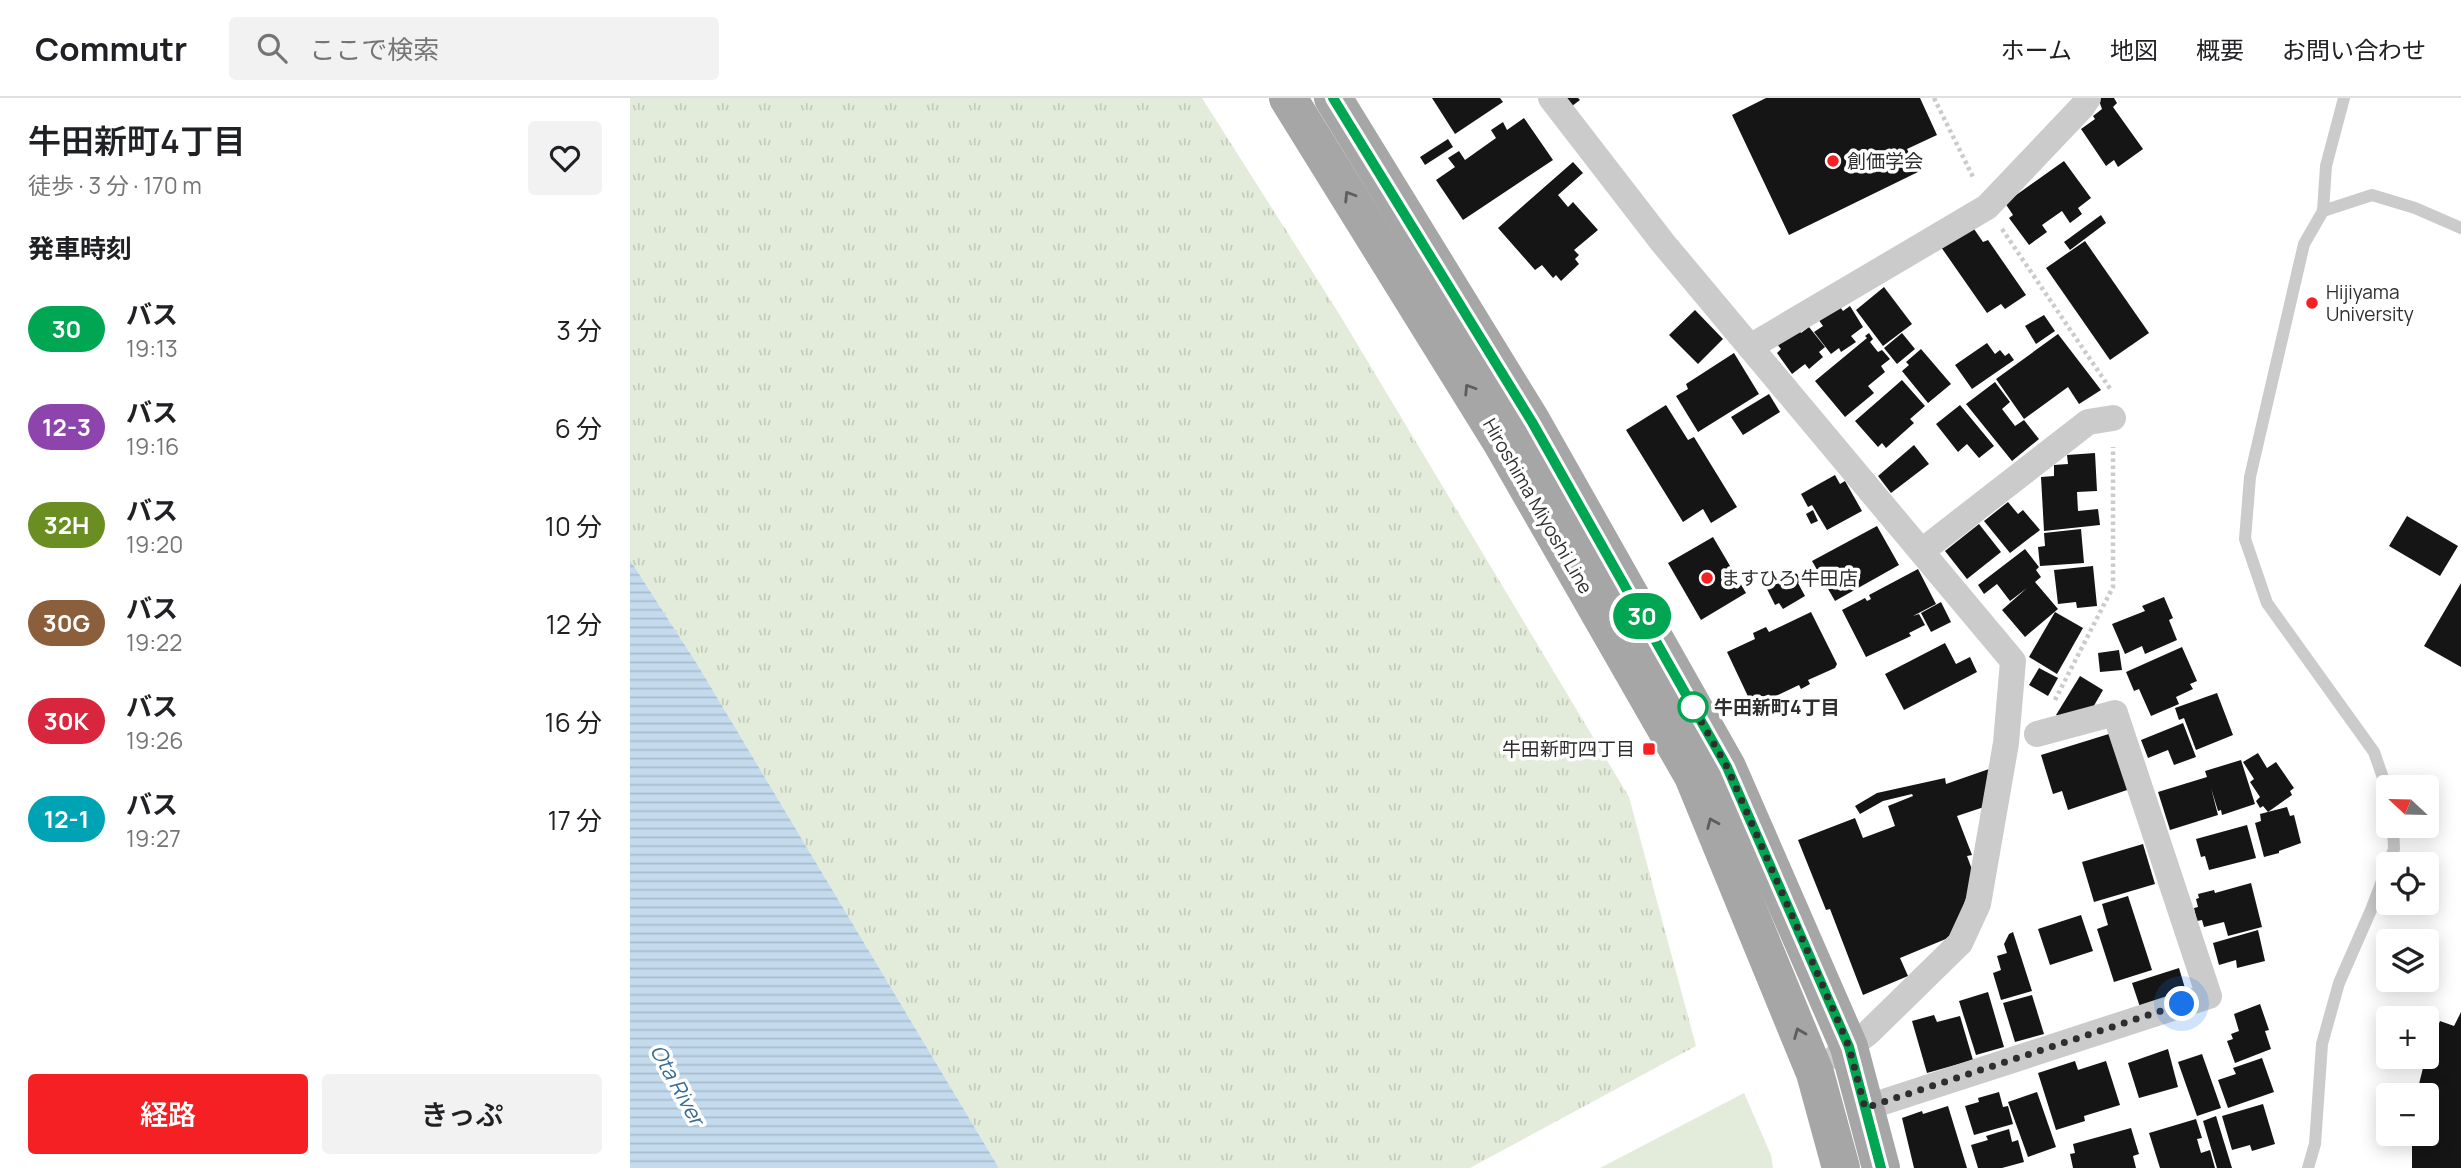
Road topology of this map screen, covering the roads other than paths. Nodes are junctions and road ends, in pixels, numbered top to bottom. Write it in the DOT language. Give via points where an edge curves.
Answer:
graph roads {
  1 [pos="1288,98"];
  2 [pos="1333,98"];
  3 [pos="1552,98"];
  4 [pos="2088,98"];
  5 [pos="2344,98"];
  6 [pos="2323,211"];
  7 [pos="2461,228"];
  8 [pos="1750,347"];
  9 [pos="2113,418"];
  10 [pos="1922,551"];
  11 [pos="2037,734"];
  12 [pos="2382,775"];
  13 [pos="2393,838"];
  14 [pos="1849,1047"];
  15 [pos="1815,1073"];
  16 [pos="1865,1108"];
  17 [pos="1840,1168"];
  18 [pos="1881,1168"];
  19 [pos="2308,1168"];
  15 -- 1 [label="main road, Hiroshima Miyoshi Line, one-way" via="1693,776 1502,443"];
  2 -- 14 [label="main road, Hiroshima Miyoshi Line" via="1532,422 1727,767"];
  3 -- 8 [label="street"];
  4 -- 8 [label="street" via="1987,207"];
  5 -- 6 [label="lane" via="2326,166"];
  6 -- 7 [label="lane" via="2372,195"];
  6 -- 12 [label="lane" via="2304,244 2250,477 2245,539 2267,603 2374,752"];
  8 -- 10 [label="street"];
  9 -- 10 [label="street" via="2088,422"];
  10 -- 14 [label="street" via="2014,661 2006,743 1978,904 1960,943"];
  11 -- 16 [label="street" via="2115,713 2209,996"];
  13 -- 19 [label="lane" via="2371,909 2339,983 2322,1044 2315,1144"];
  14 -- 15 [label="street"];
  14 -- 16 [label="main road, Hiroshima Miyoshi Line"];
  15 -- 17 [label="main road, Hiroshima Miyoshi Line"];
  16 -- 18 [label="main road, Hiroshima Miyoshi Line"];
}
